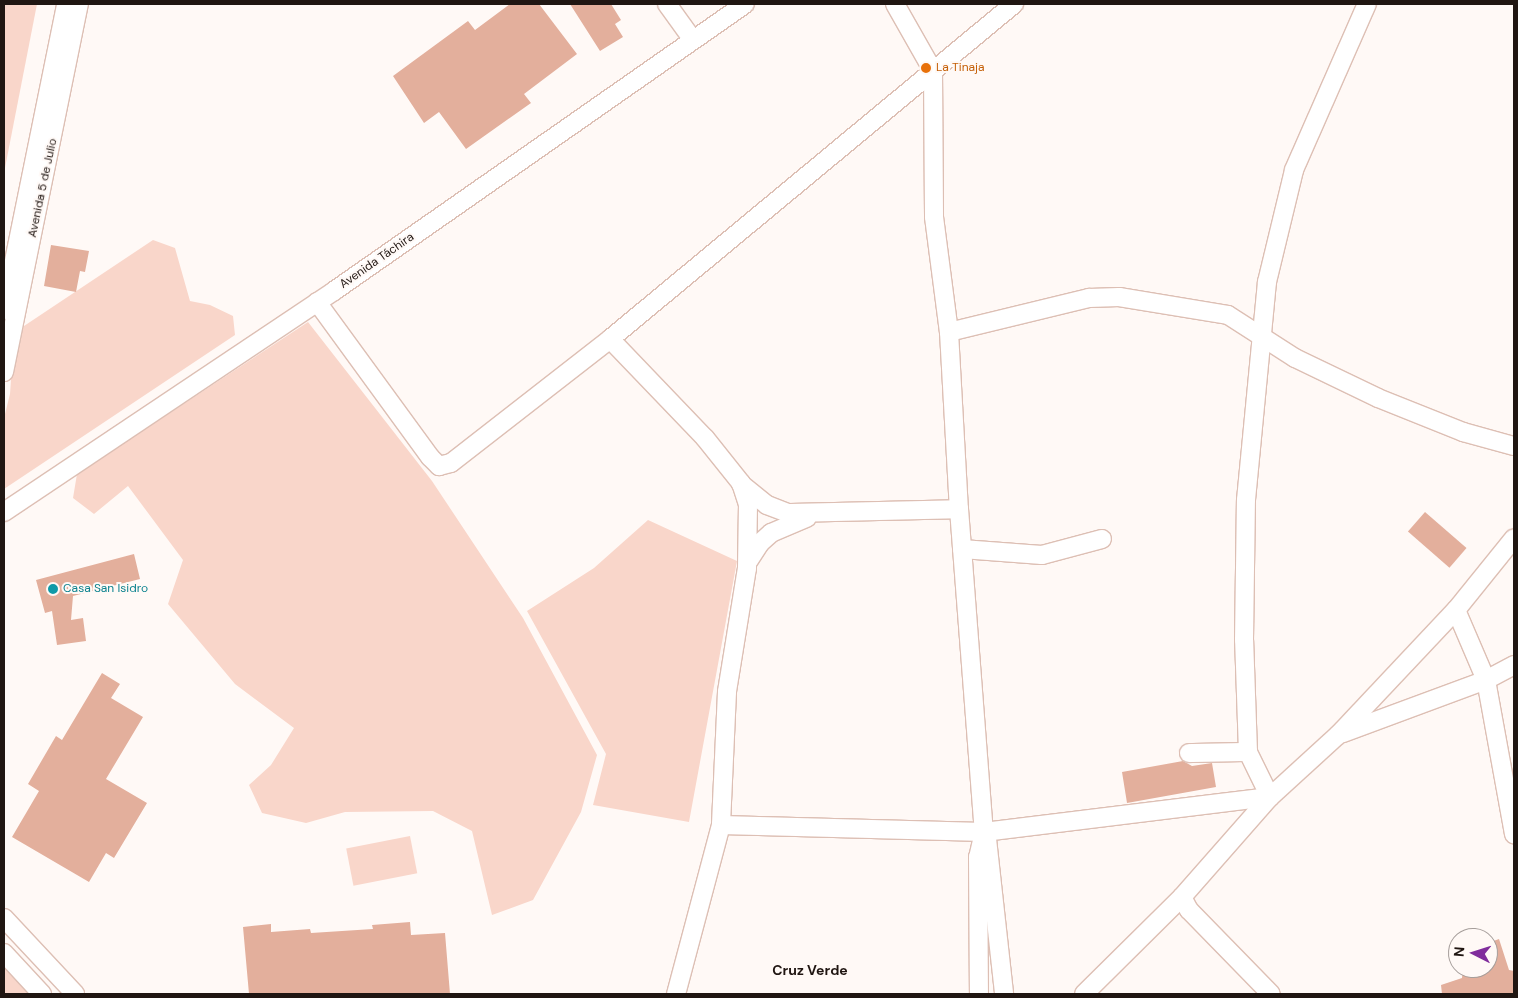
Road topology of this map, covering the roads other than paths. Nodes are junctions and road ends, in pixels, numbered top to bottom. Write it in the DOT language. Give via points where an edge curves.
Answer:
graph roads {
  1 [pos="66,4"];
  2 [pos="80,4"];
  3 [pos="668,4"];
  4 [pos="745,4"];
  5 [pos="895,4"];
  6 [pos="1014,4"];
  7 [pos="1368,4"];
  8 [pos="693,40"];
  9 [pos="933,71"];
  10 [pos="318,302"];
  11 [pos="4,310"];
  12 [pos="949,332"];
  13 [pos="1263,338"];
  14 [pos="610,339"];
  15 [pos="4,372"];
  16 [pos="1514,446"];
  17 [pos="741,483"];
  18 [pos="958,509"];
  19 [pos="4,512"];
  20 [pos="820,515"];
  21 [pos="1514,538"];
  22 [pos="1102,540"];
  23 [pos="962,549"];
  24 [pos="748,563"];
  25 [pos="1456,610"];
  26 [pos="1514,664"];
  27 [pos="1486,680"];
  28 [pos="1338,735"];
  29 [pos="1248,752"];
  30 [pos="1189,753"];
  31 [pos="1270,797"];
  32 [pos="721,825"];
  33 [pos="984,832"];
  34 [pos="1514,834"];
  35 [pos="1182,897"];
  36 [pos="4,918"];
  37 [pos="4,953"];
  38 [pos="42,994"];
  39 [pos="75,994"];
  40 [pos="676,994"];
  41 [pos="979,994"];
  42 [pos="1004,994"];
  43 [pos="1084,994"];
  44 [pos="1271,994"];
  1 -- 11 [label="street, Avenida 5 de Julio"];
  2 -- 15 [label="street, Avenida 5 de Julio"];
  3 -- 8 [label="street"];
  4 -- 8 [label="street, Avenida Táchira"];
  5 -- 9 [label="street"];
  6 -- 9 [label="street"];
  7 -- 13 [label="street" via="1294,170 1267,282"];
  8 -- 10 [label="street, Avenida Táchira"];
  9 -- 12 [label="street" via="934,217"];
  9 -- 14 [label="street"];
  10 -- 14 [label="street" via="439,466 451,462"];
  10 -- 19 [label="street, Avenida Táchira"];
  12 -- 13 [label="street" via="1089,298 1118,297 1228,315"];
  12 -- 18 [label="street"];
  13 -- 16 [label="street" via="1294,358 1378,398 1464,432"];
  13 -- 29 [label="street" via="1246,500 1244,640"];
  14 -- 17 [label="street" via="705,438"];
  17 -- 20 [label="street" via="767,505"];
  17 -- 24 [label="street" via="748,504"];
  18 -- 20 [label="street"];
  18 -- 23 [label="street"];
  20 -- 24 [label="street" via="794,521 771,533 760,543"];
  21 -- 25 [label="street"];
  22 -- 23 [label="street" via="1042,555"];
  23 -- 33 [label="street"];
  24 -- 32 [label="street" via="727,692"];
  25 -- 27 [label="street"];
  25 -- 28 [label="street"];
  26 -- 27 [label="street"];
  27 -- 28 [label="street"];
  27 -- 34 [label="street"];
  28 -- 31 [label="street"];
  29 -- 30 [label="street"];
  29 -- 31 [label="street"];
  31 -- 33 [label="street"];
  31 -- 35 [label="street"];
  32 -- 33 [label="street"];
  32 -- 40 [label="street"];
  33 -- 41 [label="street" via="978,857"];
  33 -- 42 [label="street" via="989,843"];
  35 -- 43 [label="street"];
  35 -- 44 [label="street" via="1189,910"];
  36 -- 39 [label="street"];
  37 -- 38 [label="street"];
}
